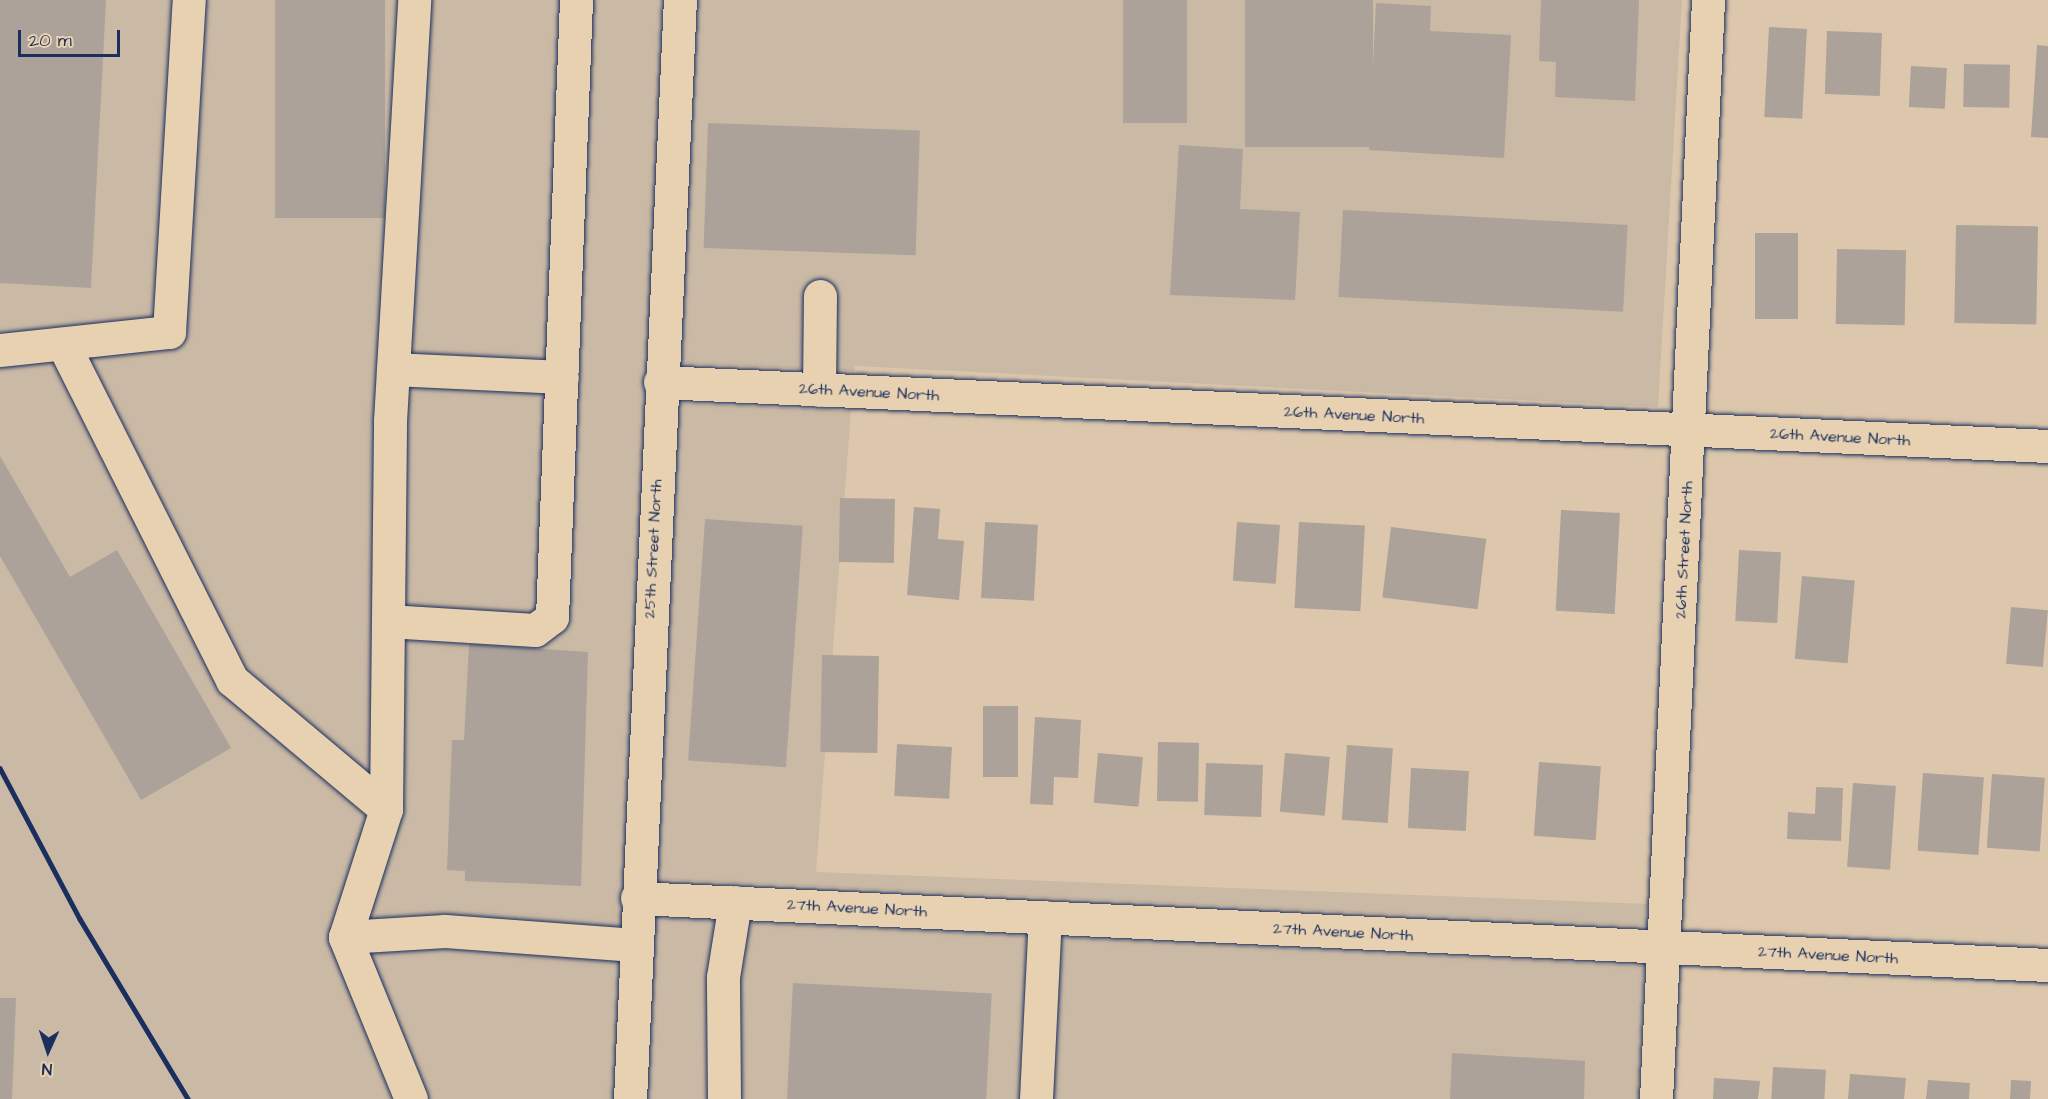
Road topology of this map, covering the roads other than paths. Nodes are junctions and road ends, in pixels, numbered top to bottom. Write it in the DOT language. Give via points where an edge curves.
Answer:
graph roads {
  1 [pos="189,0"];
  2 [pos="414,0"];
  3 [pos="576,0"];
  4 [pos="680,0"];
  5 [pos="1708,0"];
  6 [pos="820,296"];
  7 [pos="63,344"];
  8 [pos="0,350"];
  9 [pos="393,369"];
  10 [pos="562,377"];
  11 [pos="660,382"];
  12 [pos="819,390"];
  13 [pos="1690,430"];
  14 [pos="2048,446"];
  15 [pos="388,621"];
  16 [pos="386,809"];
  17 [pos="637,898"];
  18 [pos="735,902"];
  19 [pos="1045,917"];
  20 [pos="345,937"];
  21 [pos="635,945"];
  22 [pos="1663,947"];
  23 [pos="2048,965"];
  24 [pos="411,1099"];
  25 [pos="630,1099"];
  26 [pos="724,1099"];
  27 [pos="1036,1099"];
  28 [pos="1656,1099"];
  1 -- 7 [label="street" via="169,332"];
  2 -- 9 [label="street"];
  3 -- 10 [label="street"];
  4 -- 11 [label="street, 25th Street North"];
  5 -- 13 [label="street, 26th Street North"];
  6 -- 12 [label="street"];
  7 -- 8 [label="street"];
  7 -- 16 [label="street" via="232,680"];
  9 -- 10 [label="street"];
  9 -- 15 [label="street"];
  10 -- 15 [label="street" via="552,617 535,630"];
  11 -- 12 [label="street, 26th Avenue North"];
  11 -- 17 [label="street, 25th Street North"];
  12 -- 13 [label="street, 26th Avenue North"];
  13 -- 14 [label="street, 26th Avenue North"];
  13 -- 22 [label="street, 26th Street North"];
  15 -- 16 [label="street"];
  16 -- 20 [label="street"];
  17 -- 18 [label="street, 27th Avenue North"];
  17 -- 21 [label="street, 25th Street North"];
  18 -- 19 [label="street, 27th Avenue North"];
  18 -- 26 [label="street" via="723,977"];
  19 -- 22 [label="street, 27th Avenue North"];
  19 -- 27 [label="street"];
  20 -- 21 [label="street" via="445,931"];
  20 -- 24 [label="street"];
  21 -- 25 [label="street, 25th Street North"];
  22 -- 23 [label="street, 27th Avenue North"];
  22 -- 28 [label="street, 26th Street North"];
}
